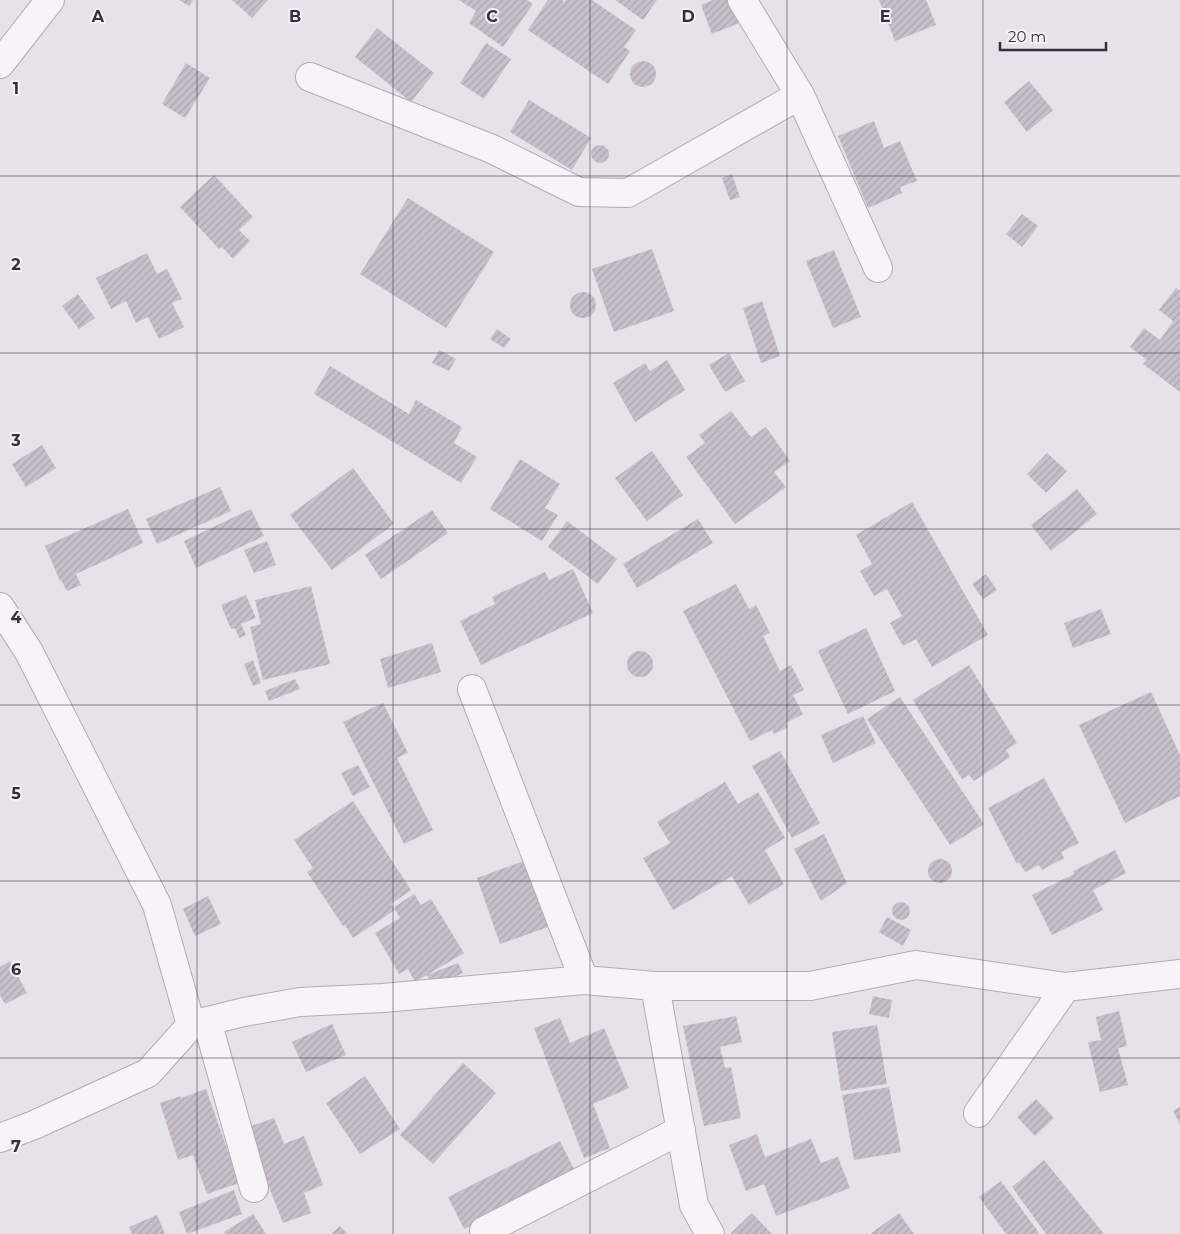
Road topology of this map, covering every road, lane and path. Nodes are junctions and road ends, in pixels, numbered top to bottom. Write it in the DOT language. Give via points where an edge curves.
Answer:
graph roads {
  1 [pos="50,0"];
  2 [pos="742,0"];
  3 [pos="0,64"];
  4 [pos="310,77"];
  5 [pos="800,95"];
  6 [pos="878,268"];
  7 [pos="0,606"];
  8 [pos="472,689"];
  9 [pos="1180,974"];
  10 [pos="584,980"];
  11 [pos="655,986"];
  12 [pos="1066,987"];
  13 [pos="199,1023"];
  14 [pos="978,1113"];
  15 [pos="681,1130"];
  16 [pos="0,1138"];
  17 [pos="254,1188"];
  18 [pos="484,1231"];
  19 [pos="710,1234"];
  1 -- 3 [label="street"];
  2 -- 5 [label="street"];
  4 -- 5 [label="street" via="492,149 579,192 628,193"];
  5 -- 6 [label="street"];
  7 -- 13 [label="street" via="29,652 157,905"];
  8 -- 10 [label="street"];
  9 -- 12 [label="street"];
  10 -- 11 [label="street"];
  10 -- 13 [label="street" via="300,1002"];
  11 -- 12 [label="street" via="810,986 916,965"];
  11 -- 15 [label="street"];
  12 -- 14 [label="street"];
  13 -- 16 [label="street" via="148,1073"];
  13 -- 17 [label="street"];
  15 -- 18 [label="street"];
  15 -- 19 [label="street" via="694,1205"];
}
